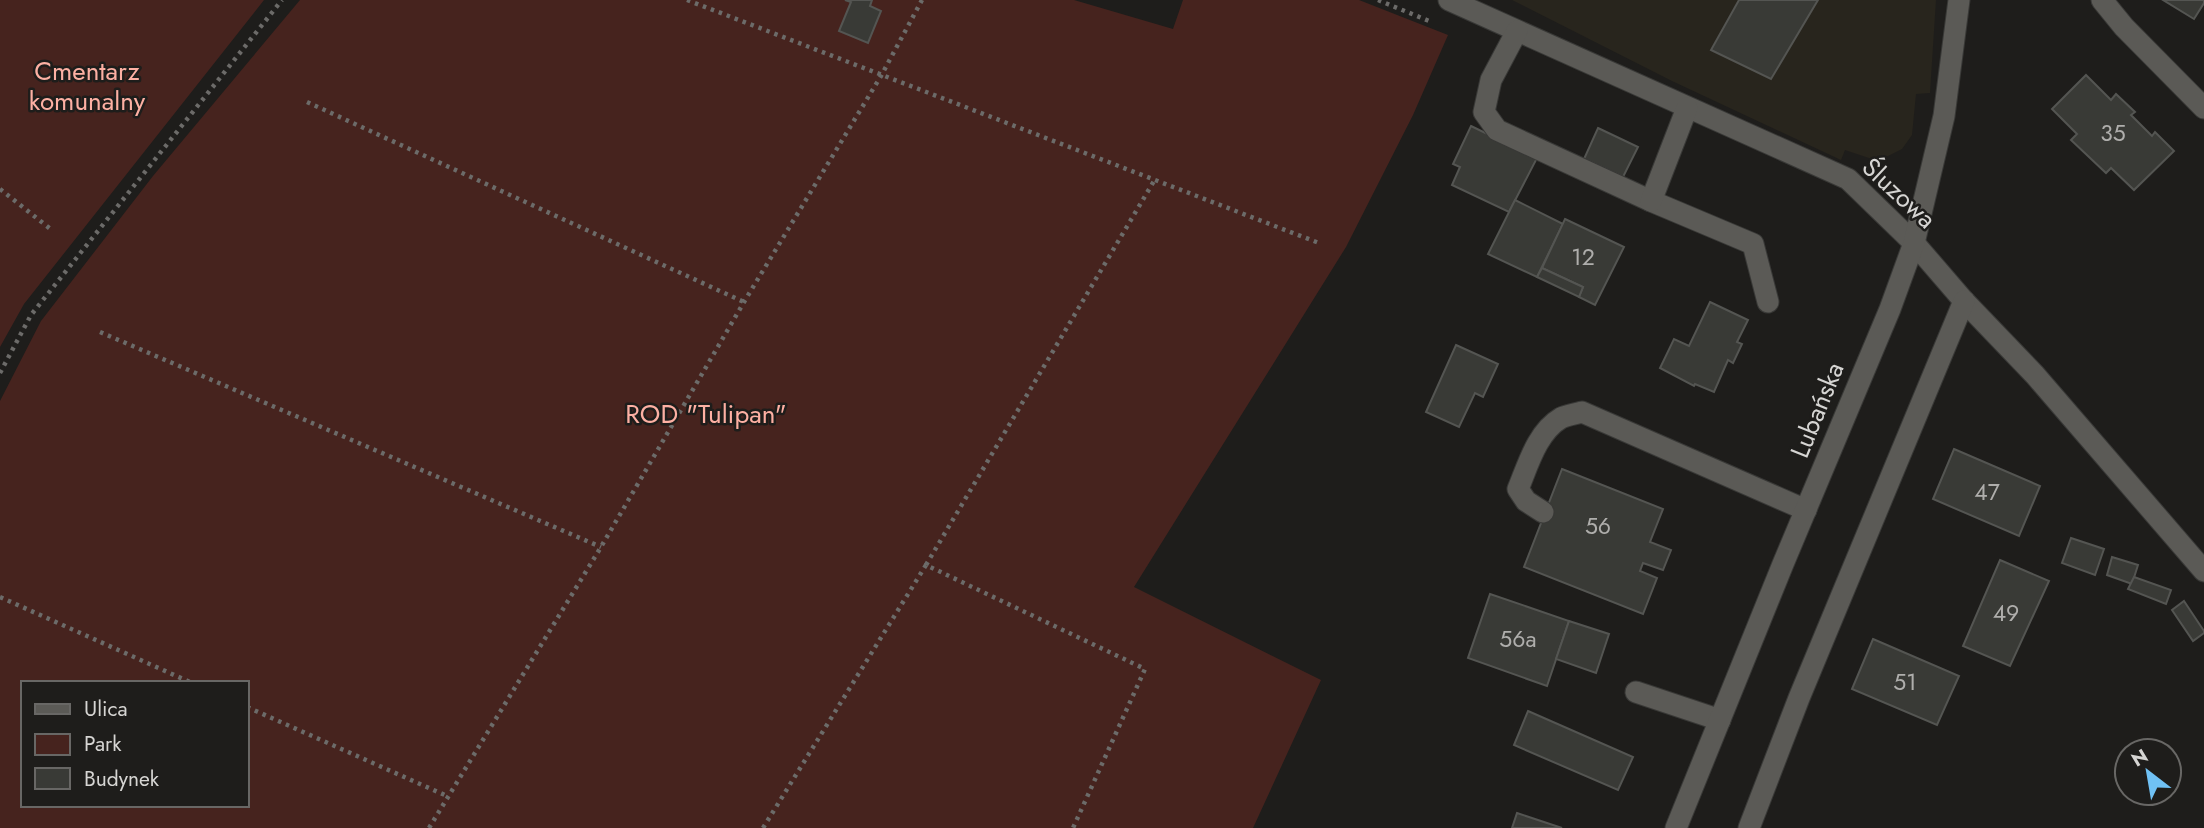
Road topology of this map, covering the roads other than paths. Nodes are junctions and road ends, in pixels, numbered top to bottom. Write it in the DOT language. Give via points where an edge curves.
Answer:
graph roads {
  1 [pos="1449,0"];
  2 [pos="1959,0"];
  3 [pos="2102,0"];
  4 [pos="1517,31"];
  5 [pos="1687,108"];
  6 [pos="2204,108"];
  7 [pos="1651,201"];
  8 [pos="1914,243"];
  9 [pos="1964,301"];
  10 [pos="1768,302"];
  11 [pos="1806,510"];
  12 [pos="1543,512"];
  13 [pos="2204,571"];
  14 [pos="1636,692"];
  15 [pos="1720,720"];
  16 [pos="1676,828"];
  17 [pos="1749,828"];
  1 -- 4 [label="street, Śluzowa"];
  2 -- 8 [label="street, Lubańska" via="1946,102"];
  3 -- 6 [label="street"];
  4 -- 5 [label="street, Śluzowa"];
  4 -- 7 [label="street" via="1491,80 1484,112 1497,130"];
  5 -- 7 [label="street"];
  5 -- 8 [label="street, Śluzowa" via="1848,179"];
  7 -- 10 [label="street" via="1753,244"];
  8 -- 9 [label="street, Śluzowa"];
  8 -- 11 [label="street, Lubańska"];
  9 -- 13 [label="street, Śluzowa" via="2035,375"];
  9 -- 17 [label="street"];
  11 -- 12 [label="street" via="1583,412 1551,426 1538,443 1518,489"];
  11 -- 15 [label="street, Lubańska"];
  14 -- 15 [label="street"];
  15 -- 16 [label="street, Lubańska"];
}
